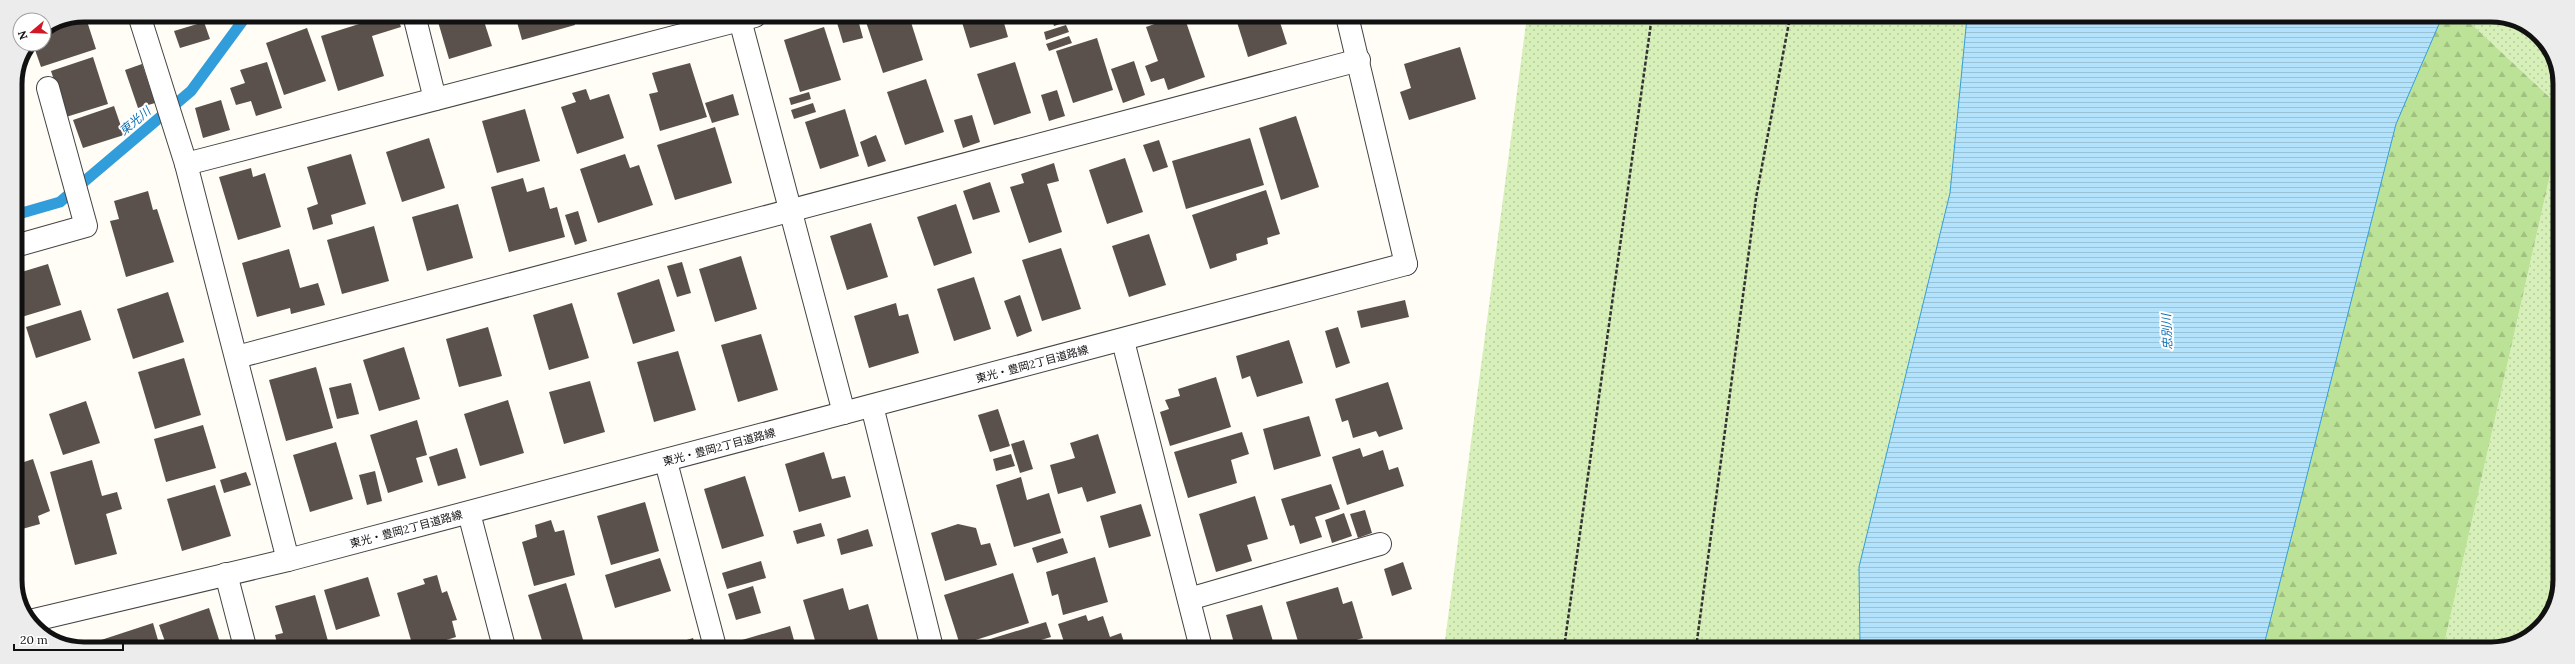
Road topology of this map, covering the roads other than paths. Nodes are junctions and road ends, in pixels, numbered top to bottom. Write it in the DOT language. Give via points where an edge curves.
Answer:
graph roads {
  1 [pos="141,22"];
  2 [pos="416,22"];
  3 [pos="725,22"];
  4 [pos="745,22"];
  5 [pos="1349,22"];
  6 [pos="1359,60"];
  7 [pos="48,88"];
  8 [pos="435,98"];
  9 [pos="186,164"];
  10 [pos="790,211"];
  11 [pos="22,244"];
  12 [pos="1123,341"];
  13 [pos="237,357"];
  14 [pos="872,406"];
  15 [pos="844,413"];
  16 [pos="666,462"];
  17 [pos="469,513"];
  18 [pos="1380,544"];
  19 [pos="288,560"];
  20 [pos="226,574"];
  21 [pos="1189,599"];
  22 [pos="35,619"];
  23 [pos="244,642"];
  24 [pos="503,642"];
  25 [pos="713,642"];
  26 [pos="931,642"];
  27 [pos="1200,642"];
  1 -- 9 [label="street"];
  2 -- 8 [label="street"];
  3 -- 8 [label="street"];
  4 -- 10 [label="street"];
  5 -- 6 [label="street"];
  6 -- 10 [label="street"];
  6 -- 12 [label="street, 東光・豊岡2丁目道路線" via="1406,264"];
  7 -- 11 [label="street" via="86,226"];
  8 -- 9 [label="street"];
  9 -- 13 [label="street"];
  10 -- 13 [label="street"];
  10 -- 15 [label="street"];
  12 -- 14 [label="street, 東光・豊岡2丁目道路線"];
  12 -- 21 [label="street"];
  13 -- 19 [label="street"];
  14 -- 15 [label="street, 東光・豊岡2丁目道路線"];
  14 -- 26 [label="street"];
  15 -- 16 [label="street, 東光・豊岡2丁目道路線"];
  16 -- 17 [label="street, 東光・豊岡2丁目道路線"];
  16 -- 25 [label="street"];
  17 -- 19 [label="street, 東光・豊岡2丁目道路線"];
  17 -- 24 [label="street"];
  18 -- 21 [label="street"];
  19 -- 20 [label="street, 東光・豊岡2丁目道路線"];
  20 -- 22 [label="street, 東光・豊岡2丁目道路線"];
  20 -- 23 [label="street"];
  21 -- 27 [label="street"];
}
